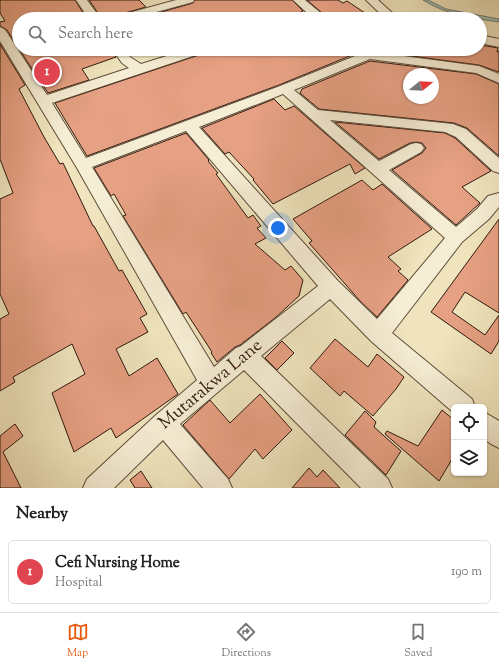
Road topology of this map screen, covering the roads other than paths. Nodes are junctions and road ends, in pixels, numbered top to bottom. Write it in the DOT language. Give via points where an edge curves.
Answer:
graph roads {
  1 [pos="81,0"];
  2 [pos="189,0"];
  3 [pos="298,0"];
  4 [pos="371,0"];
  5 [pos="89,12"];
  6 [pos="144,12"];
  7 [pos="313,12"];
  8 [pos="385,12"];
  9 [pos="0,31"];
  10 [pos="487,40"];
  11 [pos="499,43"];
  12 [pos="12,51"];
  13 [pos="15,56"];
  14 [pos="123,56"];
  15 [pos="179,56"];
  16 [pos="356,56"];
  17 [pos="390,56"];
  18 [pos="139,69"];
  19 [pos="499,79"];
  20 [pos="285,89"];
  21 [pos="43,101"];
  22 [pos="314,114"];
  23 [pos="189,125"];
  24 [pos="416,148"];
  25 [pos="82,165"];
  26 [pos="499,167"];
  27 [pos="378,169"];
  28 [pos="499,199"];
  29 [pos="456,237"];
  30 [pos="331,287"];
  31 [pos="378,334"];
  32 [pos="244,355"];
  33 [pos="211,383"];
  34 [pos="460,404"];
  35 [pos="164,423"];
  36 [pos="487,426"];
  37 [pos="499,436"];
  38 [pos="96,488"];
  39 [pos="219,488"];
  40 [pos="379,488"];
  1 -- 5 [label="street"];
  2 -- 6 [label="street"];
  3 -- 7 [label="street"];
  4 -- 8 [label="street"];
  9 -- 12 [label="street"];
  10 -- 11 [label="street"];
  13 -- 21 [label="street"];
  14 -- 18 [label="street"];
  15 -- 18 [label="street"];
  16 -- 20 [label="street"];
  17 -- 19 [label="street" via="479,70"];
  18 -- 21 [label="street"];
  20 -- 22 [label="street"];
  20 -- 23 [label="street"];
  21 -- 25 [label="street"];
  22 -- 26 [label="street" via="448,127 461,133"];
  22 -- 27 [label="street"];
  23 -- 25 [label="street"];
  23 -- 30 [label="street"];
  24 -- 27 [label="street"];
  25 -- 33 [label="street"];
  27 -- 29 [label="street"];
  28 -- 29 [label="street"];
  29 -- 31 [label="street"];
  30 -- 31 [label="street"];
  30 -- 32 [label="street, Mutarakwa Lane"];
  31 -- 34 [label="street"];
  32 -- 33 [label="street, Mutarakwa Lane"];
  32 -- 40 [label="street"];
  33 -- 35 [label="street, Mutarakwa Lane"];
  35 -- 38 [label="street, Mutarakwa Lane"];
  35 -- 39 [label="street"];
  36 -- 37 [label="street"];
}
